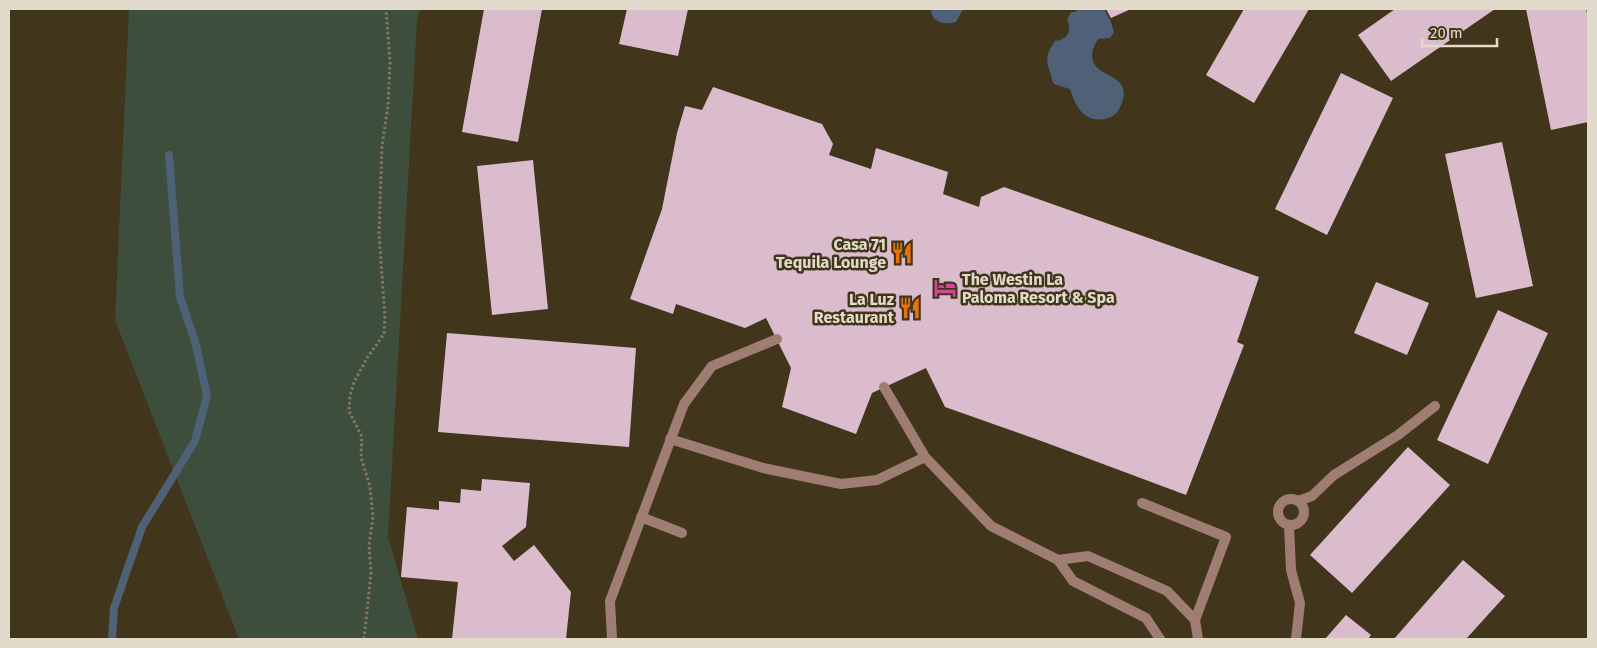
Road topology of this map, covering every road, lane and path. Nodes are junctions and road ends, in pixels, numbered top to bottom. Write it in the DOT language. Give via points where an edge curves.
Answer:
graph roads {
  1 [pos="386,9"];
  2 [pos="777,339"];
  3 [pos="884,388"];
  4 [pos="1435,406"];
  5 [pos="670,439"];
  6 [pos="925,457"];
  7 [pos="1298,502"];
  8 [pos="1142,503"];
  9 [pos="641,517"];
  10 [pos="1289,526"];
  11 [pos="682,533"];
  12 [pos="1058,560"];
  13 [pos="1195,620"];
  14 [pos="364,639"];
  15 [pos="612,639"];
  16 [pos="1160,639"];
  17 [pos="1198,639"];
  18 [pos="1296,639"];
  1 -- 14 [label="path" via="390,62 382,146 379,234 384,334 354,382 349,411 362,437 361,457 370,487 373,517"];
  2 -- 5 [label="lane" via="712,366 684,404"];
  3 -- 6 [label="lane"];
  4 -- 7 [label="lane" via="1398,435 1334,475 1312,496"];
  5 -- 6 [label="lane" via="763,468 841,484 877,480"];
  5 -- 9 [label="lane"];
  6 -- 12 [label="lane" via="991,526"];
  7 -- 10 [label="lane" via="1304,508 1303,517 1297,524"];
  7 -- 10 [label="lane" via="1286,500 1279,506 1277,514"];
  8 -- 13 [label="lane" via="1226,537"];
  9 -- 11 [label="lane"];
  9 -- 15 [label="lane" via="610,600"];
  10 -- 18 [label="lane" via="1291,570 1300,603"];
  12 -- 13 [label="lane" via="1088,556 1167,591"];
  12 -- 16 [label="lane" via="1073,581 1146,618"];
  13 -- 17 [label="lane"];
}
